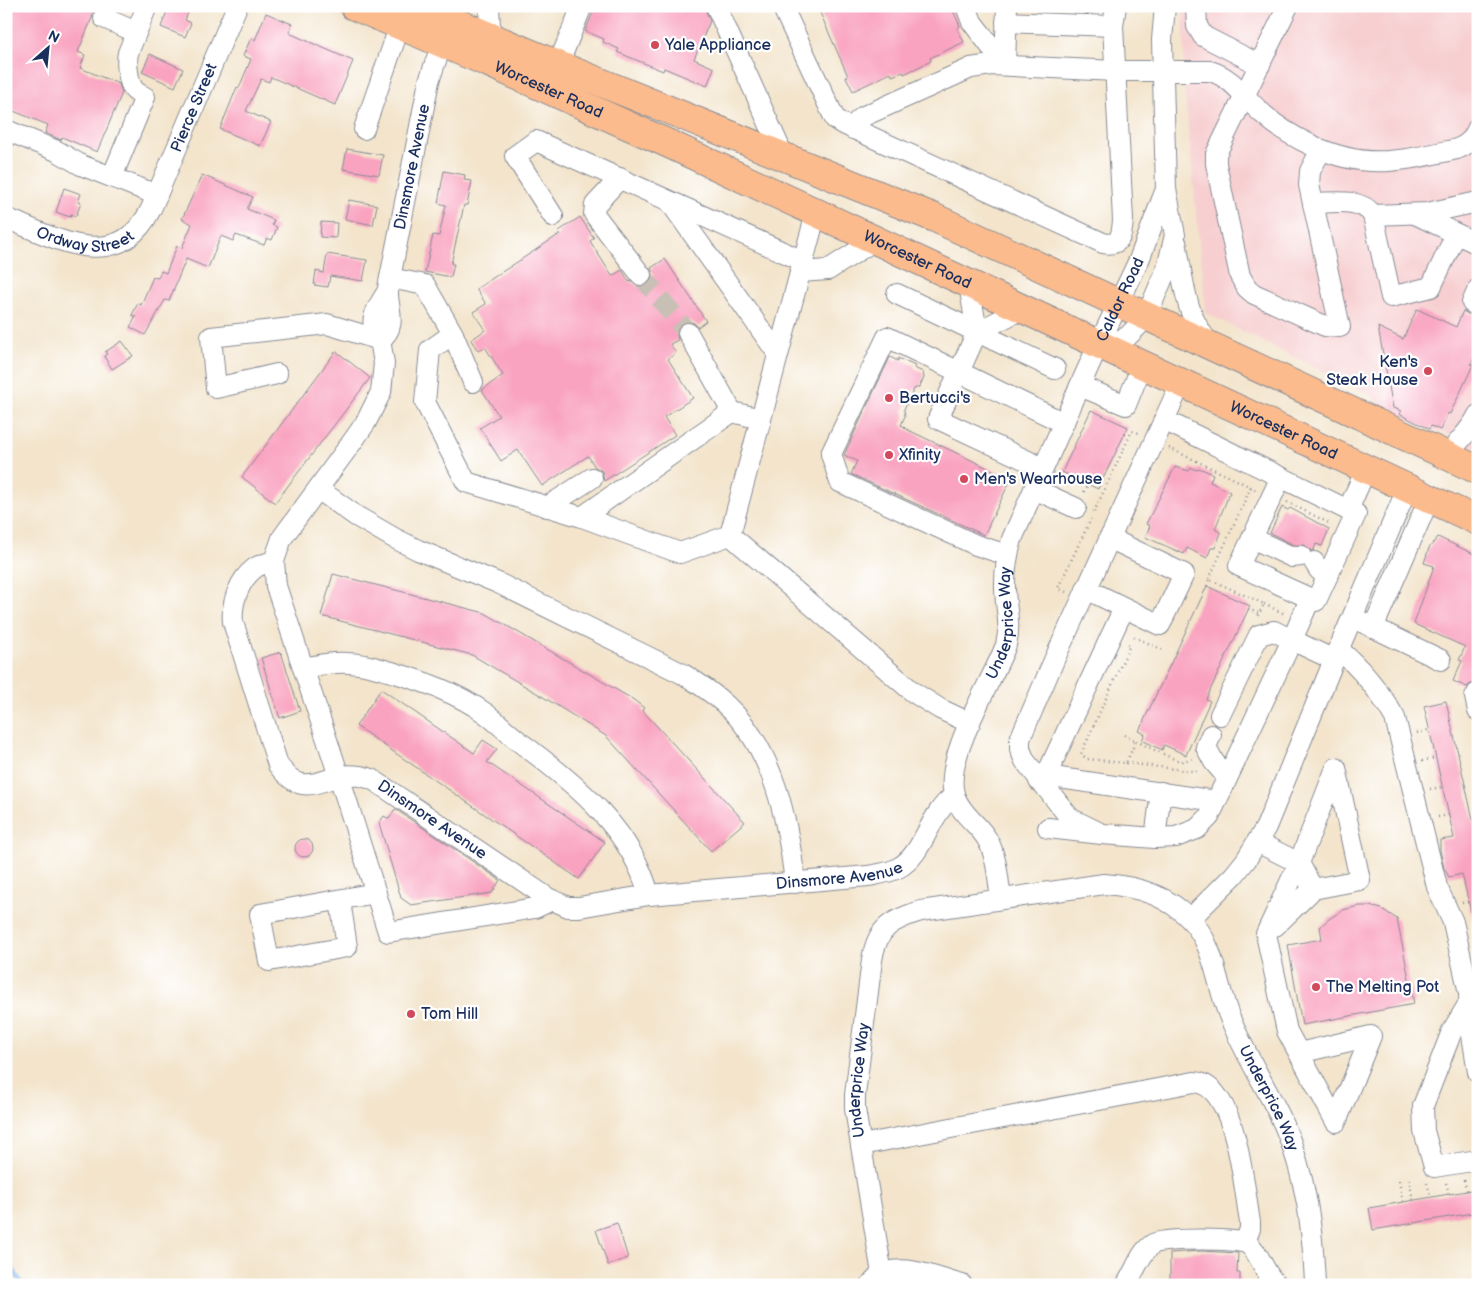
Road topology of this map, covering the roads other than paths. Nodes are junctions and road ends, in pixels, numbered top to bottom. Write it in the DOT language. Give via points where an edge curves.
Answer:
graph roads {
  1 [pos="106,6"];
  2 [pos="147,6"];
  3 [pos="237,6"];
  4 [pos="354,6"];
  5 [pos="489,6"];
  6 [pos="582,6"];
  7 [pos="716,6"];
  8 [pos="782,6"];
  9 [pos="966,6"];
  10 [pos="1116,6"];
  11 [pos="1165,6"];
  12 [pos="1196,6"];
  13 [pos="1288,6"];
  14 [pos="1006,14"];
  15 [pos="408,16"];
  16 [pos="452,23"];
  17 [pos="1113,26"];
  18 [pos="136,32"];
  19 [pos="496,39"];
  20 [pos="558,65"];
  21 [pos="1005,65"];
  22 [pos="1260,65"];
  23 [pos="1116,71"];
  24 [pos="1163,71"];
  25 [pos="1245,96"];
  26 [pos="1478,128"];
  27 [pos="364,129"];
  28 [pos="853,129"];
  29 [pos="6,130"];
  30 [pos="1321,150"];
  31 [pos="784,157"];
  32 [pos="112,177"];
  33 [pos="620,178"];
  34 [pos="1166,189"];
  35 [pos="668,200"];
  36 [pos="154,202"];
  37 [pos="1478,202"];
  38 [pos="1313,203"];
  39 [pos="816,213"];
  40 [pos="1414,214"];
  41 [pos="1373,215"];
  42 [pos="553,216"];
  43 [pos="6,218"];
  44 [pos="1456,234"];
  45 [pos="1175,235"];
  46 [pos="875,240"];
  47 [pos="1478,244"];
  48 [pos="802,267"];
  49 [pos="640,274"];
  50 [pos="969,284"];
  51 [pos="389,285"];
  52 [pos="897,294"];
  53 [pos="1119,302"];
  54 [pos="1022,309"];
  55 [pos="1146,315"];
  56 [pos="977,332"];
  57 [pos="688,333"];
  58 [pos="453,334"];
  59 [pos="380,340"];
  60 [pos="1099,345"];
  61 [pos="1215,348"];
  62 [pos="778,354"];
  63 [pos="1142,365"];
  64 [pos="1055,368"];
  65 [pos="959,372"];
  66 [pos="277,374"];
  67 [pos="473,382"];
  68 [pos="1181,383"];
  69 [pos="1080,386"];
  70 [pos="732,412"];
  71 [pos="761,419"];
  72 [pos="1164,420"];
  73 [pos="1476,422"];
  74 [pos="1064,423"];
  75 [pos="1448,456"];
  76 [pos="1043,468"];
  77 [pos="1366,470"];
  78 [pos="1478,470"];
  79 [pos="1280,477"];
  80 [pos="592,478"];
  81 [pos="1034,488"];
  82 [pos="318,489"];
  83 [pos="1418,494"];
  84 [pos="547,507"];
  85 [pos="1076,508"];
  86 [pos="1348,510"];
  87 [pos="582,517"];
  88 [pos="1478,521"];
  89 [pos="730,535"];
  90 [pos="1110,538"];
  91 [pos="1252,538"];
  92 [pos="1007,555"];
  93 [pos="274,561"];
  94 [pos="1309,565"];
  95 [pos="1079,592"];
  96 [pos="1310,599"];
  97 [pos="1124,608"];
  98 [pos="1352,617"];
  99 [pos="1374,628"];
  100 [pos="1292,640"];
  101 [pos="1336,654"];
  102 [pos="1441,660"];
  103 [pos="303,668"];
  104 [pos="1478,692"];
  105 [pos="1478,711"];
  106 [pos="1220,715"];
  107 [pos="970,723"];
  108 [pos="1211,735"];
  109 [pos="339,776"];
  110 [pos="1227,777"];
  111 [pos="1043,778"];
  112 [pos="1161,792"];
  113 [pos="954,796"];
  114 [pos="1216,800"];
  115 [pos="1048,828"];
  116 [pos="1102,834"];
  117 [pos="1155,838"];
  118 [pos="1257,842"];
  119 [pos="1298,863"];
  120 [pos="795,883"];
  121 [pos="1313,889"];
  122 [pos="376,894"];
  123 [pos="649,895"];
  124 [pos="1001,898"];
  125 [pos="340,900"];
  126 [pos="552,900"];
  127 [pos="1190,919"];
  128 [pos="1266,934"];
  129 [pos="1469,1003"];
  130 [pos="1299,1053"];
  131 [pos="1478,1072"];
  132 [pos="861,1145"];
  133 [pos="1478,1160"];
  134 [pos="1245,1242"];
  135 [pos="877,1279"];
  136 [pos="962,1285"];
  137 [pos="1126,1285"];
  138 [pos="1277,1285"];
  139 [pos="1315,1285"];
  1 -- 18 [label="street" via="104,18"];
  2 -- 18 [label="street"];
  3 -- 36 [label="street, Pierce Street"];
  4 -- 15 [label="highway, Worcester Road"];
  5 -- 19 [label="street" via="490,26"];
  6 -- 20 [label="street"];
  7 -- 31 [label="street"];
  8 -- 28 [label="street" via="835,119"];
  9 -- 21 [label="street" via="972,22"];
  10 -- 17 [label="street"];
  11 -- 24 [label="street, Caldor Road"];
  12 -- 22 [label="street" via="1197,26 1203,36"];
  13 -- 22 [label="street"];
  14 -- 17 [label="street"];
  14 -- 21 [label="street"];
  15 -- 16 [label="highway, Worcester Road"];
  15 -- 27 [label="street"];
  16 -- 19 [label="highway, Worcester Road"];
  16 -- 39 [label="highway, Worcester Road" via="550,90"];
  16 -- 51 [label="street, Dinsmore Avenue" via="429,81"];
  17 -- 23 [label="street"];
  18 -- 32 [label="street" via="127,60 132,87 145,97"];
  19 -- 20 [label="highway, Worcester Road"];
  20 -- 31 [label="highway, Worcester Road"];
  21 -- 23 [label="street"];
  21 -- 28 [label="street" via="971,68 864,116"];
  22 -- 25 [label="street"];
  23 -- 24 [label="street"];
  23 -- 28 [label="street" via="1123,230 1116,243 1103,243"];
  24 -- 25 [label="street" via="1215,73"];
  24 -- 34 [label="street, Caldor Road"];
  25 -- 30 [label="street" via="1278,126"];
  25 -- 38 [label="street" via="1215,161 1242,280 1259,296 1325,326 1340,327"];
  26 -- 30 [label="street" via="1470,142 1457,149 1394,161 1345,159"];
  29 -- 32 [label="street"];
  30 -- 38 [label="street" via="1309,175"];
  31 -- 53 [label="highway, Worcester Road" via="935,218"];
  32 -- 36 [label="street"];
  33 -- 35 [label="street"];
  33 -- 42 [label="street" via="536,141 515,156"];
  33 -- 49 [label="street" via="595,204 594,214"];
  34 -- 45 [label="street, Caldor Road"];
  34 -- 53 [label="street, Caldor Road"];
  35 -- 48 [label="street"];
  35 -- 62 [label="street"];
  36 -- 43 [label="street, Ordway Street" via="141,227 130,237 99,248 68,243"];
  37 -- 40 [label="street"];
  38 -- 41 [label="street" via="1358,203"];
  39 -- 46 [label="highway, Worcester Road"];
  39 -- 48 [label="street"];
  40 -- 41 [label="street"];
  40 -- 44 [label="street"];
  41 -- 44 [label="street" via="1391,297 1431,288"];
  44 -- 47 [label="street"];
  45 -- 55 [label="street, Caldor Road" via="1167,268"];
  45 -- 61 [label="street" via="1193,321"];
  46 -- 48 [label="street" via="828,270"];
  46 -- 50 [label="highway, Worcester Road"];
  48 -- 62 [label="street"];
  50 -- 54 [label="highway, Worcester Road"];
  50 -- 56 [label="street"];
  51 -- 58 [label="street" via="425,285"];
  51 -- 59 [label="street, Dinsmore Avenue" via="373,318 375,333"];
  52 -- 56 [label="street"];
  53 -- 55 [label="highway, Worcester Road"];
  53 -- 60 [label="street, Caldor Road"];
  54 -- 56 [label="street"];
  54 -- 60 [label="highway, Worcester Road"];
  55 -- 60 [label="street, Caldor Road" via="1138,328 1127,336"];
  55 -- 61 [label="highway, Worcester Road"];
  56 -- 64 [label="street"];
  56 -- 65 [label="street"];
  57 -- 70 [label="street"];
  58 -- 67 [label="street"];
  58 -- 84 [label="street" via="430,350 425,402 466,482"];
  59 -- 66 [label="street" via="327,324 211,337 216,388"];
  59 -- 82 [label="street, Dinsmore Avenue" via="384,363 380,392 366,422"];
  60 -- 63 [label="highway, Worcester Road"];
  60 -- 69 [label="street, Underprice Way"];
  61 -- 75 [label="highway, Worcester Road"];
  62 -- 71 [label="street"];
  63 -- 68 [label="highway, Worcester Road"];
  63 -- 69 [label="street" via="1126,405"];
  65 -- 74 [label="street"];
  65 -- 76 [label="street" via="938,419"];
  65 -- 92 [label="street" via="887,337 831,454 840,482 976,545"];
  68 -- 72 [label="street"];
  68 -- 77 [label="highway, Worcester Road"];
  69 -- 74 [label="street, Underprice Way"];
  70 -- 71 [label="street"];
  70 -- 87 [label="street"];
  71 -- 89 [label="street"];
  72 -- 79 [label="street"];
  72 -- 90 [label="street"];
  73 -- 75 [label="street"];
  74 -- 76 [label="street, Underprice Way"];
  75 -- 78 [label="highway, Worcester Road"];
  76 -- 81 [label="street, Underprice Way"];
  77 -- 83 [label="highway, Worcester Road"];
  77 -- 86 [label="street"];
  79 -- 86 [label="street"];
  79 -- 91 [label="street"];
  80 -- 84 [label="street"];
  81 -- 85 [label="street"];
  81 -- 92 [label="street, Underprice Way"];
  82 -- 93 [label="street, Dinsmore Avenue" via="282,538"];
  82 -- 120 [label="street" via="373,527 418,550 498,583 683,674 711,692 741,720 770,771 783,813"];
  83 -- 88 [label="highway, Worcester Road"];
  83 -- 98 [label="street"];
  83 -- 99 [label="street"];
  84 -- 87 [label="street"];
  86 -- 94 [label="street" via="1356,514"];
  87 -- 89 [label="street" via="680,553"];
  89 -- 107 [label="street" via="913,692 940,710"];
  90 -- 95 [label="street"];
  90 -- 97 [label="street" via="1184,574 1160,625"];
  91 -- 94 [label="street"];
  91 -- 96 [label="street" via="1239,566"];
  92 -- 107 [label="street, Underprice Way" via="1004,582 1009,632"];
  93 -- 103 [label="street, Dinsmore Avenue" via="276,586"];
  93 -- 109 [label="street" via="255,568 248,575 238,592 232,612 233,622 278,765 292,781 300,784"];
  94 -- 96 [label="street" via="1316,601"];
  95 -- 97 [label="street"];
  95 -- 111 [label="street" via="1020,739 1025,761"];
  96 -- 100 [label="street"];
  97 -- 111 [label="street"];
  98 -- 99 [label="street"];
  98 -- 101 [label="street"];
  99 -- 102 [label="street"];
  100 -- 101 [label="street"];
  100 -- 106 [label="street" via="1274,631 1259,635"];
  100 -- 110 [label="street"];
  101 -- 118 [label="street" via="1275,806"];
  101 -- 129 [label="street" via="1362,671 1395,718 1437,887 1453,922"];
  103 -- 109 [label="street, Dinsmore Avenue"];
  103 -- 123 [label="street" via="336,663 361,664 454,694 485,713 598,809 627,843 640,867"];
  104 -- 105 [label="street" via="1475,698"];
  107 -- 113 [label="street, Underprice Way" via="954,761"];
  108 -- 110 [label="street" via="1206,747"];
  109 -- 122 [label="street"];
  109 -- 126 [label="street, Dinsmore Avenue" via="360,775 384,786"];
  110 -- 114 [label="street"];
  111 -- 112 [label="street"];
  111 -- 116 [label="street" via="1070,818"];
  112 -- 114 [label="street"];
  112 -- 117 [label="street"];
  113 -- 120 [label="street, Dinsmore Avenue" via="939,811 908,861 898,869 868,876"];
  113 -- 124 [label="street" via="987,838"];
  114 -- 117 [label="street" via="1208,817 1197,829 1176,837"];
  115 -- 116 [label="street"];
  116 -- 117 [label="street"];
  118 -- 119 [label="street"];
  118 -- 127 [label="street" via="1221,889"];
  119 -- 121 [label="street"];
  119 -- 121 [label="street" via="1336,768 1360,880"];
  119 -- 128 [label="street"];
  120 -- 123 [label="street, Dinsmore Avenue"];
  121 -- 128 [label="street"];
  122 -- 125 [label="street"];
  122 -- 126 [label="street" via="388,932 535,908"];
  123 -- 126 [label="street, Dinsmore Avenue" via="580,907 568,907"];
  124 -- 127 [label="street, Underprice Way" via="1088,885 1121,885 1153,894"];
  124 -- 132 [label="street, Underprice Way" via="921,911 886,927 878,936 872,960 855,1096"];
  125 -- 125 [label="street" via="260,914 269,960 347,947"];
  127 -- 139 [label="street, Underprice Way" via="1208,948 1230,1018 1294,1152 1307,1203"];
  128 -- 130 [label="street" via="1287,1031"];
  129 -- 131 [label="street"];
  129 -- 133 [label="street" via="1452,1031 1423,1106 1424,1131 1434,1167"];
  132 -- 134 [label="street" via="1200,1082 1223,1106 1236,1137 1250,1222"];
  132 -- 135 [label="street, Underprice Way"];
  134 -- 137 [label="street" via="1170,1240 1155,1243 1148,1248"];
  134 -- 138 [label="street"];
  135 -- 136 [label="street, Underprice Way" via="897,1271 921,1272"];
}
